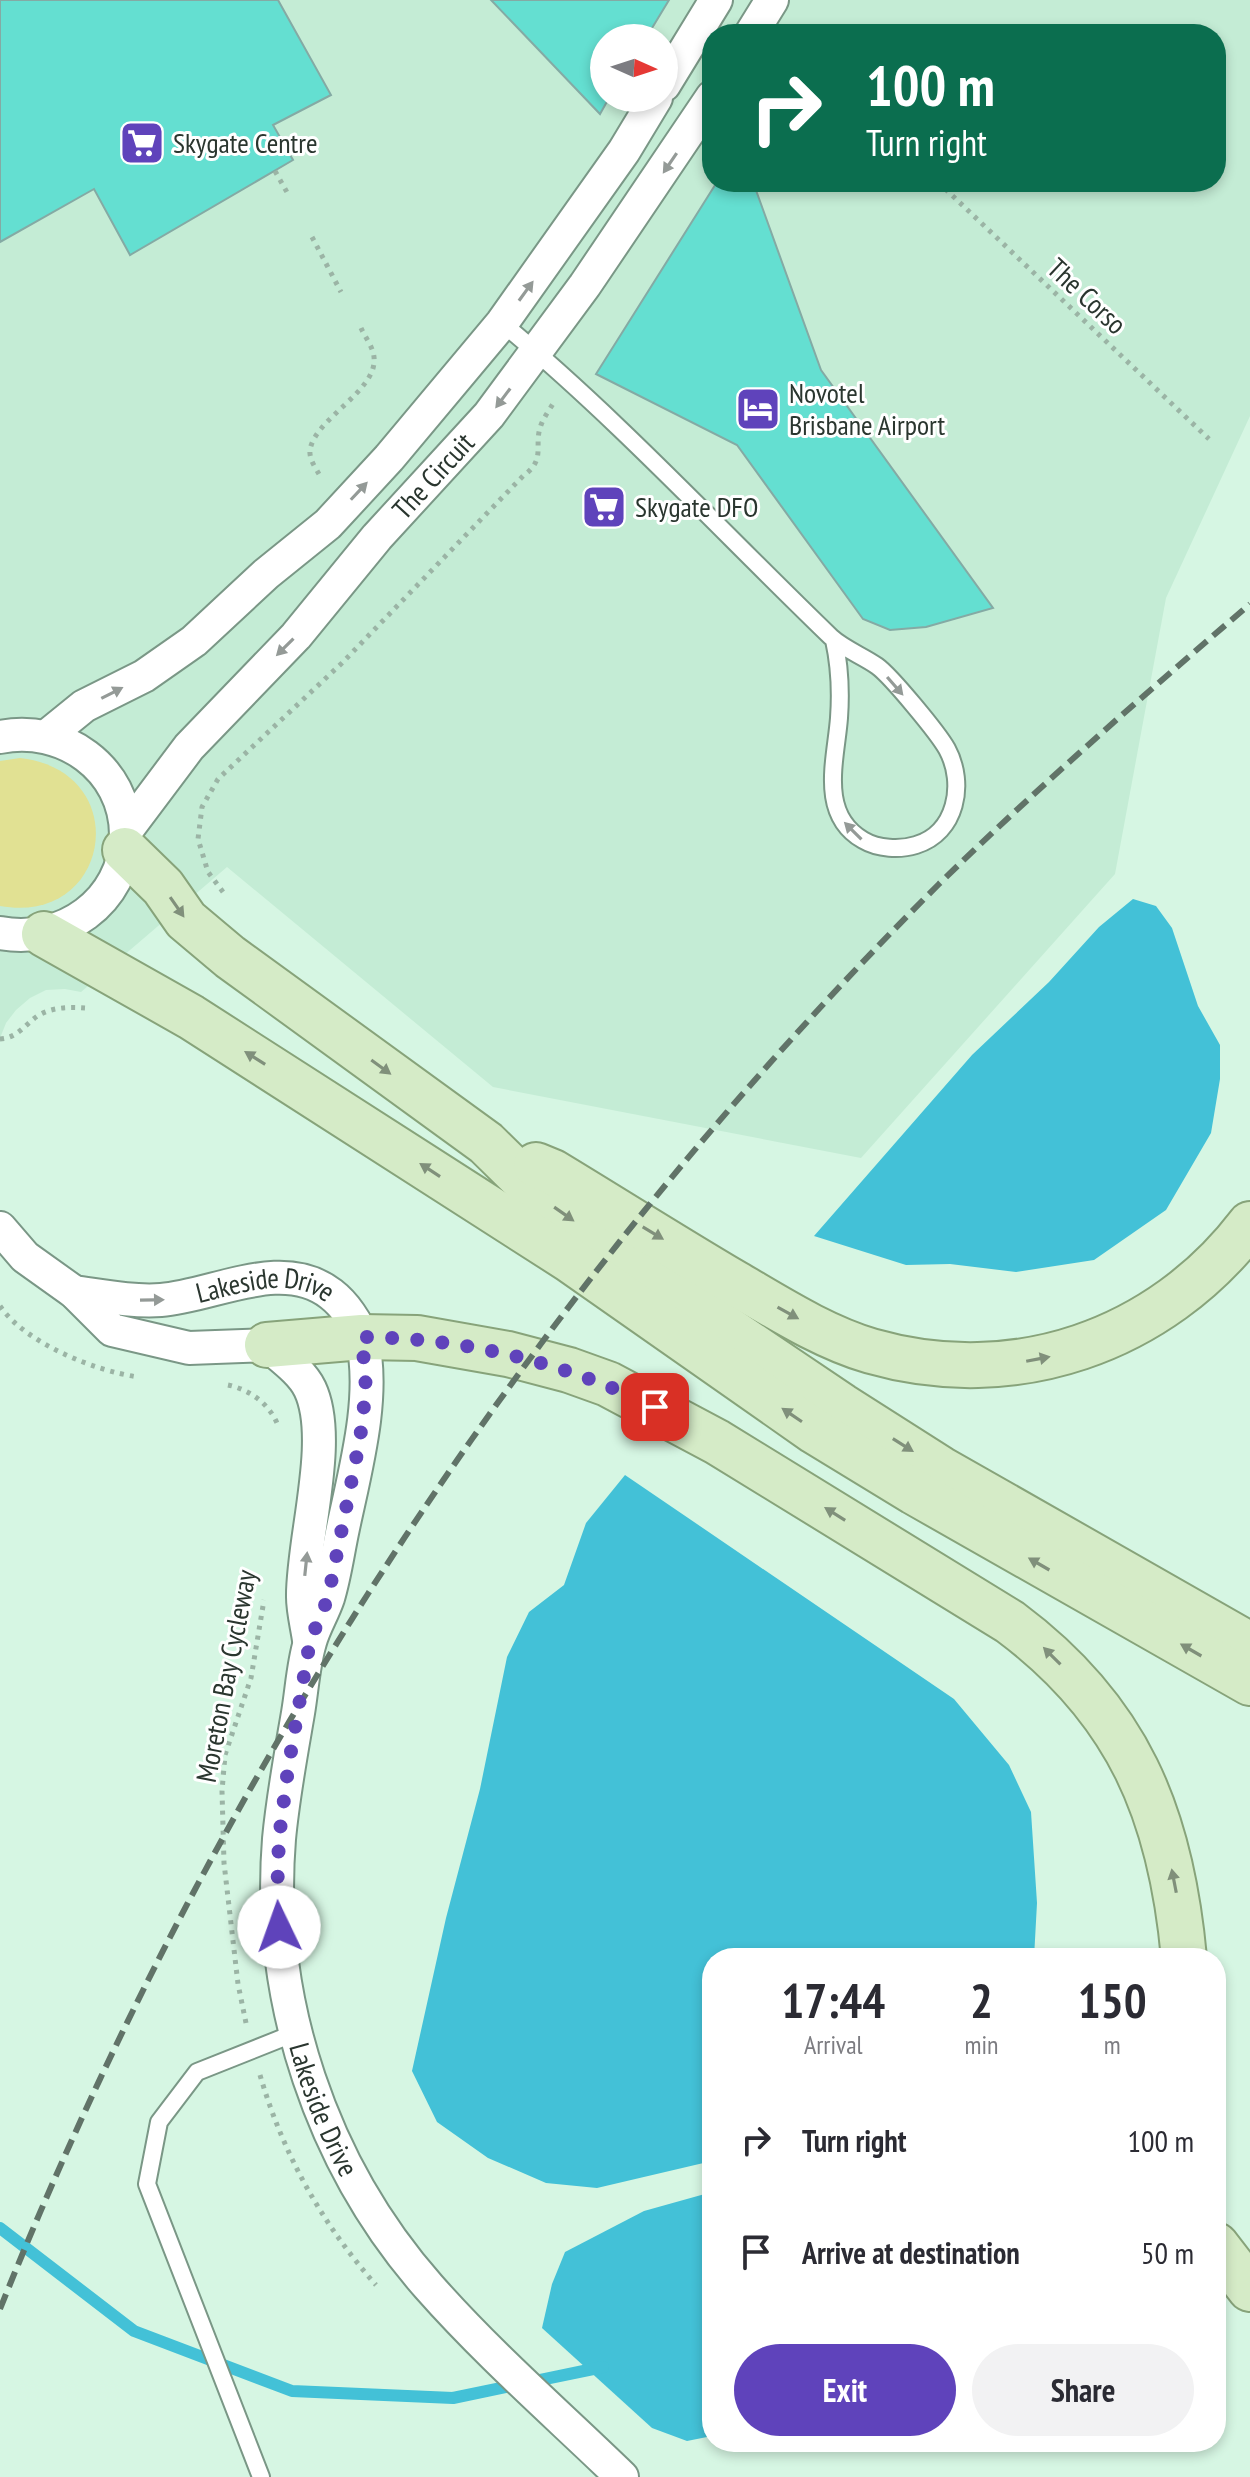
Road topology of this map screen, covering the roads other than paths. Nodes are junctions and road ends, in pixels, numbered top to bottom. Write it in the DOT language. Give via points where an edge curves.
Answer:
graph roads {
  1 [pos="716,0"];
  2 [pos="772,0"];
  3 [pos="757,24"];
  4 [pos="678,62"];
  5 [pos="647,112"];
  6 [pos="702,113"];
  7 [pos="502,323"];
  8 [pos="537,353"];
  9 [pos="834,640"];
  10 [pos="17,733"];
  11 [pos="125,840"];
  12 [pos="0,933"];
  13 [pos="44,934"];
  14 [pos="486,1143"];
  15 [pos="1250,1224"];
  16 [pos="0,1228"];
  17 [pos="74,1292"];
  18 [pos="362,1337"];
  19 [pos="267,1345"];
  20 [pos="1133,1598"];
  21 [pos="310,1641"];
  22 [pos="1250,1645"];
  23 [pos="1250,1683"];
  24 [pos="1183,1948"];
  25 [pos="295,2033"];
  26 [pos="1226,2258"];
  27 [pos="1250,2289"];
  28 [pos="261,2477"];
  29 [pos="622,2477"];
  1 -- 4 [label="street"];
  2 -- 3 [label="street"];
  7 -- 5 [label="street, The Circuit, one-way"];
  6 -- 8 [label="street, The Circuit, one-way"];
  7 -- 8 [label="lane"];
  10 -- 7 [label="street, The Circuit, one-way" via="144,676 194,641 328,524"];
  8 -- 9 [label="lane"];
  8 -- 11 [label="street, The Circuit, one-way" via="296,636 189,747"];
  9 -- 9 [label="lane, one-way" via="880,668 948,750 956,783 953,811 925,842 880,847 863,841 842,819 832,772 841,671"];
  10 -- 11 [label="street" via="78,749 102,770 119,799"];
  11 -- 13 [label="street, The Circuit" via="115,879 98,904 74,924"];
  11 -- 14 [label="main road, one-way" via="186,920 230,957"];
  12 -- 13 [label="street"];
  20 -- 13 [label="main road, one-way" via="927,1500 827,1438 570,1260 191,1017"];
  14 -- 15 [label="main road, one-way" via="553,1172 809,1324 869,1350 944,1364 1022,1362 1096,1343 1168,1304 1212,1268"];
  14 -- 20 [label="main road, one-way" via="542,1198 748,1345"];
  16 -- 17 [label="street, Lakeside Drive" via="25,1257"];
  17 -- 18 [label="street, Lakeside Drive, one-way" via="162,1300 275,1278 303,1280 337,1299"];
  17 -- 19 [label="street, Lakeside Drive" via="112,1330 189,1348"];
  18 -- 19 [label="main road"];
  18 -- 21 [label="street, Lakeside Drive" via="366,1389 360,1439 328,1598"];
  24 -- 18 [label="main road, one-way" via="1166,1843 1132,1757 1073,1677 1030,1636 717,1442 608,1384 463,1344"];
  21 -- 19 [label="street, Lakeside Drive, one-way" via="303,1598 318,1413 310,1388"];
  20 -- 22 [label="main road"];
  23 -- 20 [label="main road, one-way"];
  21 -- 25 [label="street, Lakeside Drive" via="279,1838 277,1898"];
  25 -- 28 [label="lane" via="197,2072 159,2122 147,2184"];
  25 -- 29 [label="street, Lakeside Drive" via="346,2168 427,2285"];
  26 -- 27 [label="main road"];
}
